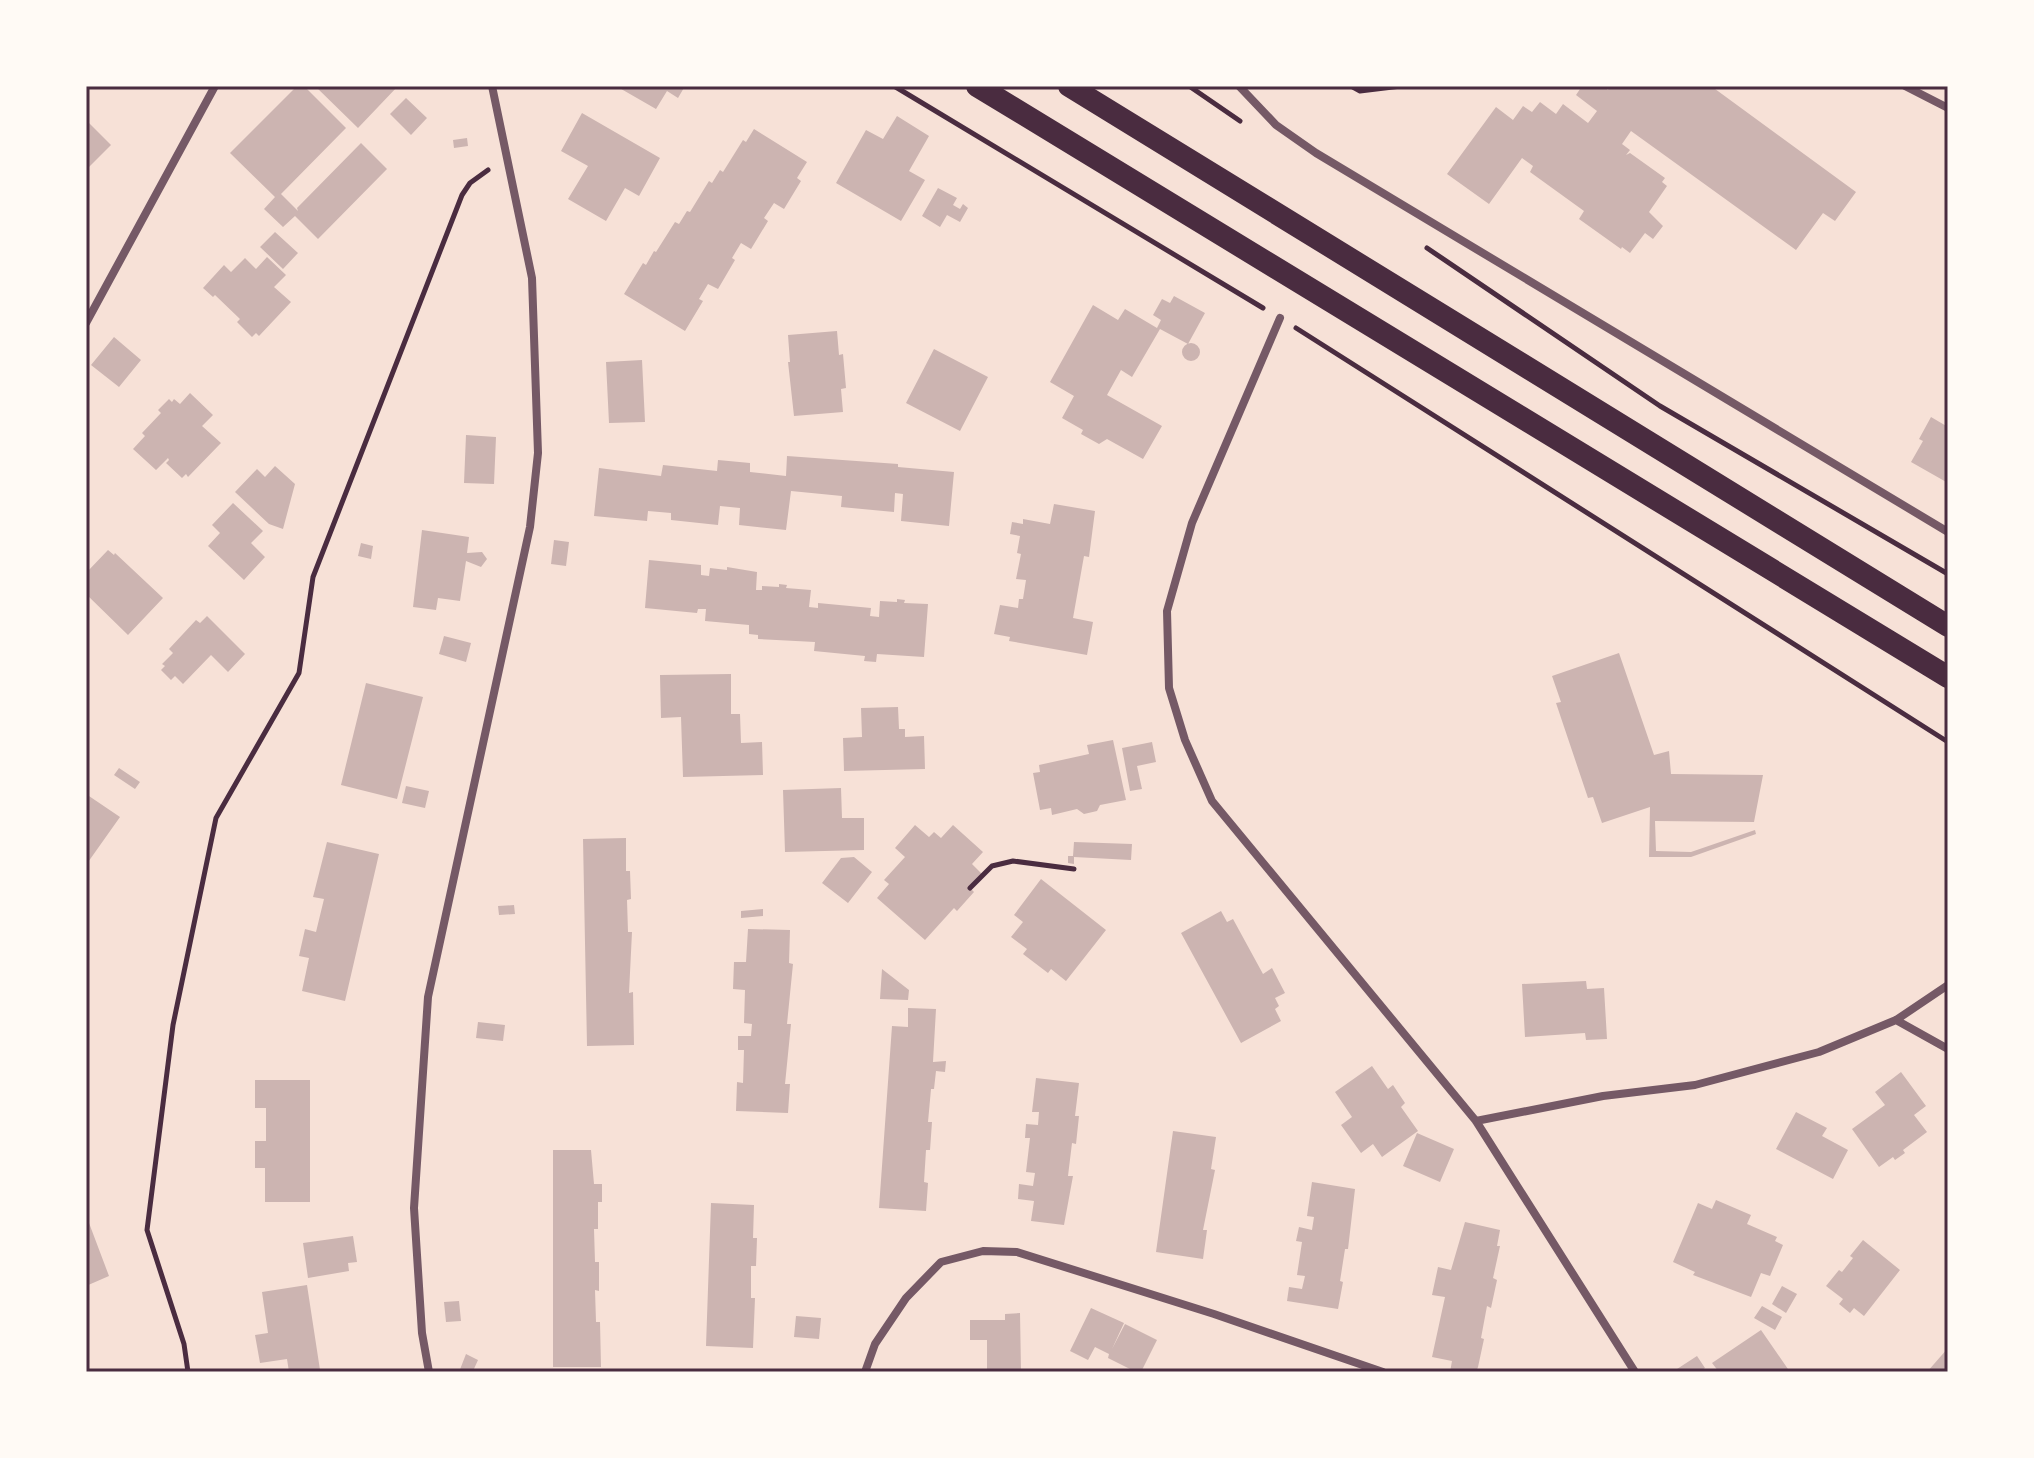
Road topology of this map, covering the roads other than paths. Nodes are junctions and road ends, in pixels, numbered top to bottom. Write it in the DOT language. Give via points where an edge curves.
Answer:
graph roads {
  1 [pos="215,86"];
  2 [pos="492,86"];
  3 [pos="977,86"];
  4 [pos="1069,86"];
  5 [pos="1239,86"];
  6 [pos="1905,86"];
  7 [pos="1948,108"];
  8 [pos="1280,318"];
  9 [pos="86,323"];
  10 [pos="1948,532"];
  11 [pos="1948,626"];
  12 [pos="1948,677"];
  13 [pos="1948,985"];
  14 [pos="1896,1020"];
  15 [pos="1948,1049"];
  16 [pos="1476,1121"];
  17 [pos="429,1372"];
  18 [pos="865,1372"];
  19 [pos="1383,1372"];
  20 [pos="1635,1372"];
  1 -- 9 [label="street"];
  2 -- 17 [label="street" via="532,278 538,453 530,527 428,997 414,1208"];
  3 -- 12 [label="highway"];
  4 -- 11 [label="highway"];
  5 -- 10 [label="street" via="1276,125 1316,153"];
  6 -- 7 [label="street"];
  8 -- 16 [label="street" via="1192,523 1167,611 1169,688 1212,801"];
  13 -- 14 [label="street"];
  14 -- 15 [label="street"];
  14 -- 16 [label="street" via="1819,1052 1745,1073"];
  16 -- 20 [label="street"];
  18 -- 19 [label="street" via="875,1344 906,1298 941,1262 983,1251 1017,1252"];
}
